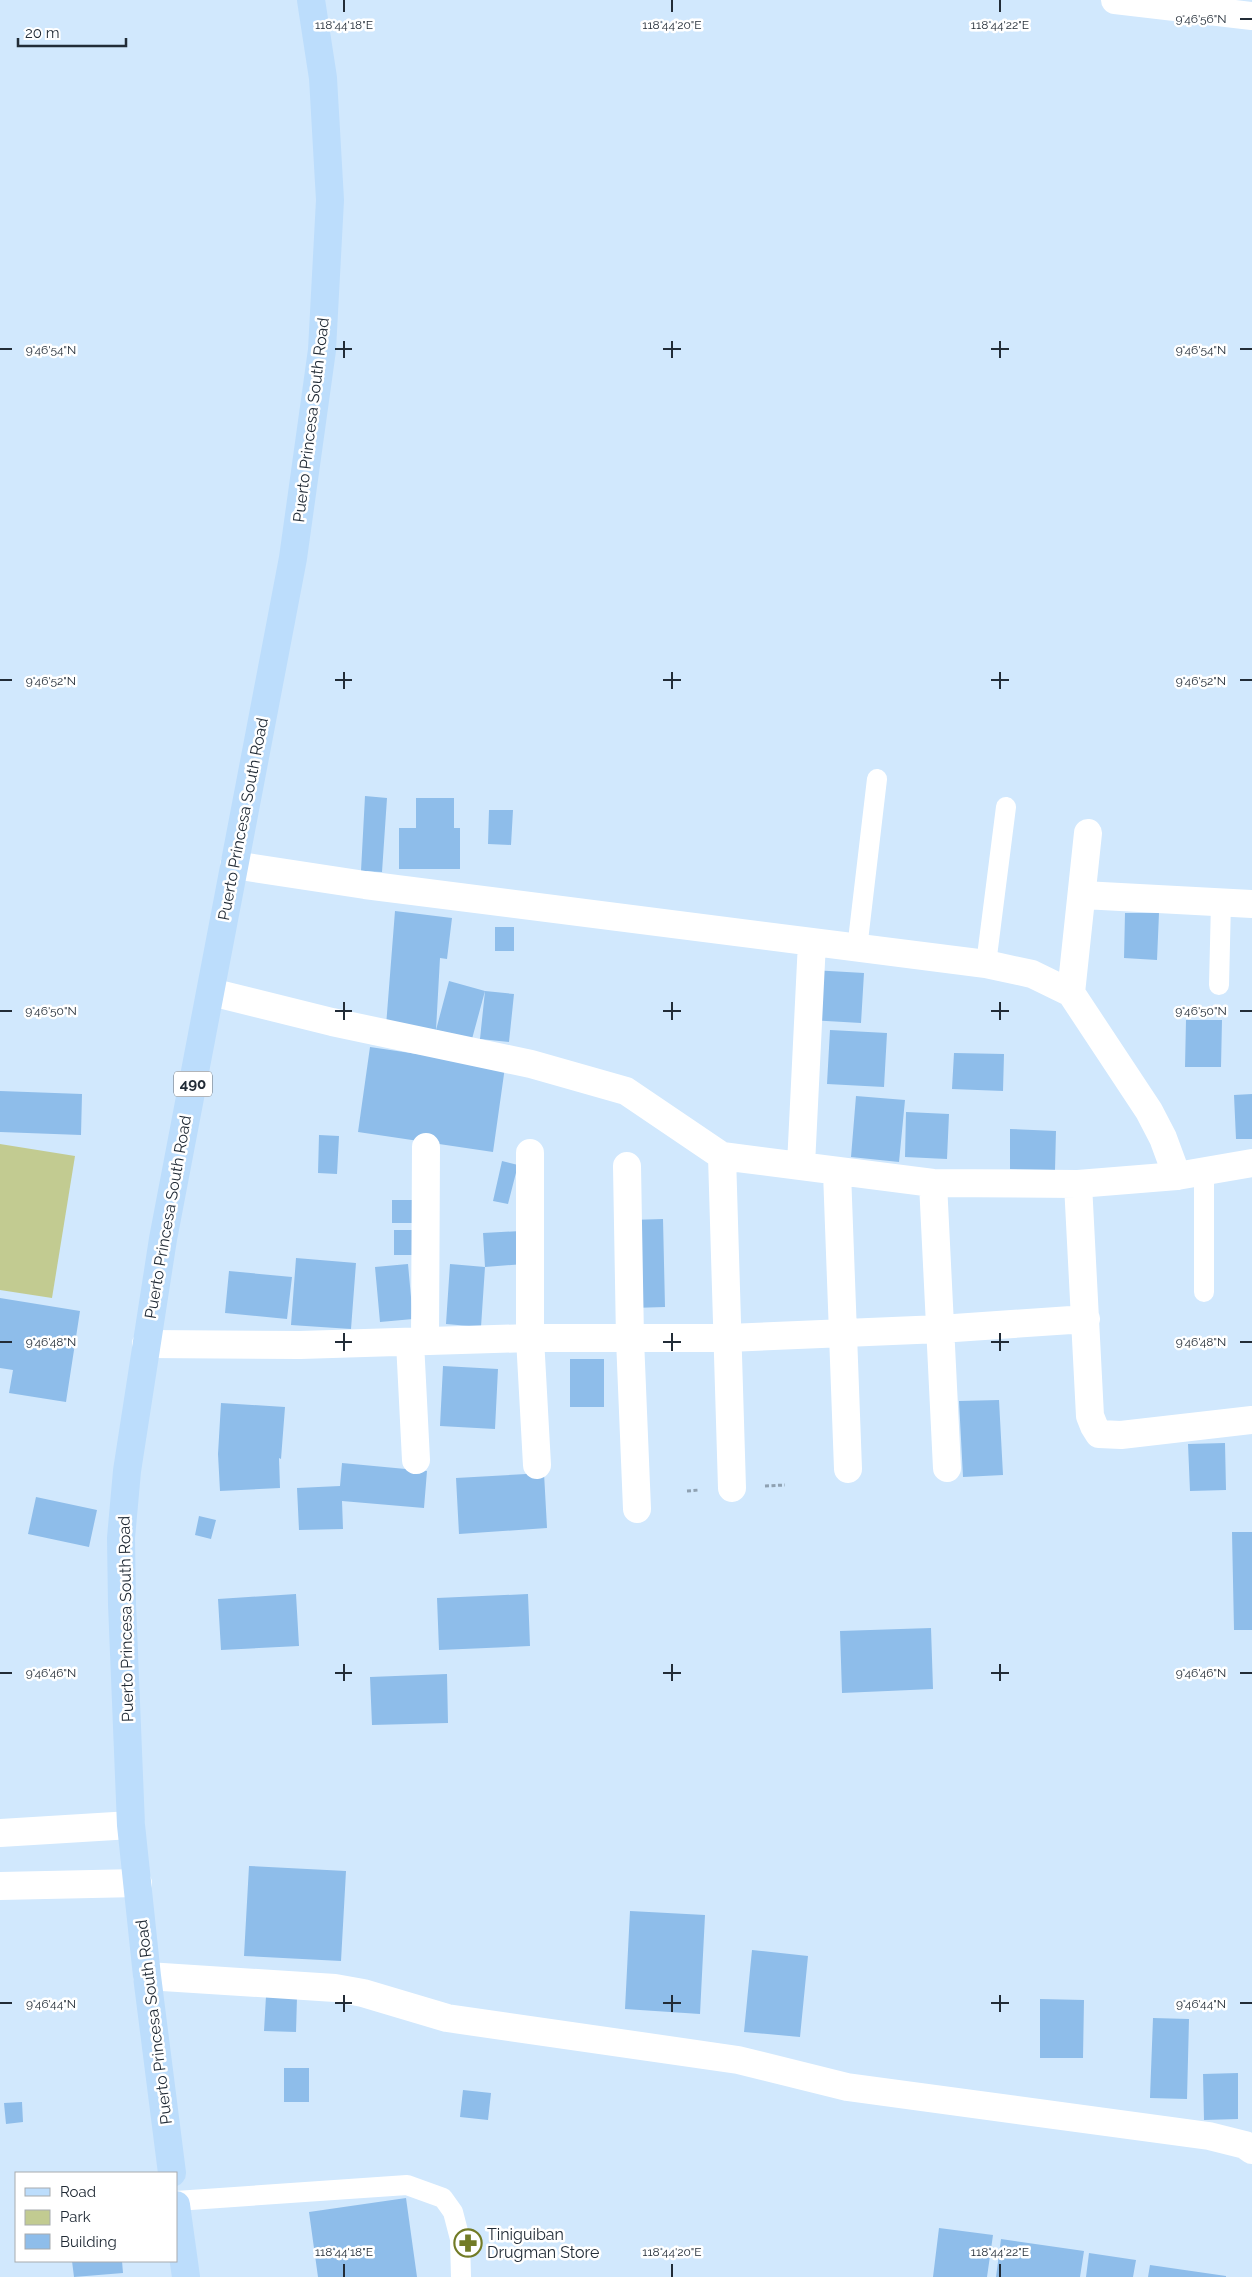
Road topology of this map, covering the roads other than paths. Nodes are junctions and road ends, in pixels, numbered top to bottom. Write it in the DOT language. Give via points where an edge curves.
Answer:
graph roads {
  1 [pos="311,0"];
  2 [pos="1116,0"];
  3 [pos="1252,16"];
  4 [pos="877,779"];
  5 [pos="1006,807"];
  6 [pos="1088,833"];
  7 [pos="234,865"];
  8 [pos="1083,895"];
  9 [pos="1221,902"];
  10 [pos="1252,904"];
  11 [pos="812,942"];
  12 [pos="857,949"];
  13 [pos="986,964"];
  14 [pos="1219,985"];
  15 [pos="211,992"];
  16 [pos="1070,993"];
  17 [pos="426,1147"];
  18 [pos="530,1152"];
  19 [pos="722,1156"];
  20 [pos="1252,1163"];
  21 [pos="801,1165"];
  22 [pos="627,1166"];
  23 [pos="837,1172"];
  24 [pos="1204,1172"];
  25 [pos="1177,1176"];
  26 [pos="933,1183"];
  27 [pos="1078,1184"];
  28 [pos="1204,1292"];
  29 [pos="1086,1319"];
  30 [pos="940,1329"];
  31 [pos="842,1334"];
  32 [pos="530,1338"];
  33 [pos="728,1338"];
  34 [pos="630,1339"];
  35 [pos="417,1342"];
  36 [pos="146,1344"];
  37 [pos="1252,1420"];
  38 [pos="416,1460"];
  39 [pos="537,1465"];
  40 [pos="946,1468"];
  41 [pos="848,1469"];
  42 [pos="732,1488"];
  43 [pos="637,1509"];
  44 [pos="132,1825"];
  45 [pos="0,1833"];
  46 [pos="138,1883"];
  47 [pos="0,1886"];
  48 [pos="147,1976"];
  49 [pos="1252,2150"];
  50 [pos="172,2172"];
  51 [pos="178,2201"];
  52 [pos="178,2219"];
  53 [pos="186,2277"];
  54 [pos="461,2277"];
  1 -- 7 [label="main road, Puerto Princesa South Road / 490" via="323,78 330,200 322,350 293,558"];
  2 -- 3 [label="street"];
  4 -- 12 [label="lane"];
  5 -- 13 [label="lane"];
  6 -- 8 [label="street"];
  7 -- 11 [label="street" via="365,885"];
  7 -- 15 [label="main road, Puerto Princesa South Road / 490"];
  8 -- 9 [label="street"];
  8 -- 16 [label="street"];
  9 -- 10 [label="street"];
  9 -- 14 [label="lane"];
  11 -- 12 [label="street"];
  11 -- 21 [label="street"];
  12 -- 13 [label="street"];
  13 -- 16 [label="street" via="1032,974"];
  15 -- 19 [label="street" via="332,1022 531,1064 626,1091"];
  15 -- 36 [label="main road, Puerto Princesa South Road / 490"];
  16 -- 25 [label="street" via="1149,1111"];
  17 -- 35 [label="street"];
  18 -- 32 [label="street"];
  19 -- 21 [label="street"];
  19 -- 33 [label="street"];
  20 -- 24 [label="street"];
  21 -- 23 [label="street"];
  22 -- 34 [label="street"];
  23 -- 26 [label="street"];
  23 -- 31 [label="street"];
  24 -- 25 [label="street"];
  24 -- 28 [label="lane"];
  25 -- 27 [label="street"];
  26 -- 27 [label="street"];
  26 -- 30 [label="street"];
  27 -- 29 [label="street"];
  29 -- 30 [label="street"];
  29 -- 37 [label="street" via="1090,1416 1100,1434 1121,1435"];
  30 -- 31 [label="street"];
  30 -- 40 [label="street"];
  31 -- 33 [label="street"];
  31 -- 41 [label="street"];
  32 -- 34 [label="street"];
  32 -- 35 [label="street"];
  32 -- 39 [label="street"];
  33 -- 34 [label="street"];
  33 -- 42 [label="street"];
  34 -- 43 [label="street"];
  35 -- 36 [label="street"];
  35 -- 38 [label="street"];
  36 -- 44 [label="main road, Puerto Princesa South Road / 490" via="127,1470 121,1538"];
  44 -- 45 [label="street"];
  44 -- 46 [label="main road, Puerto Princesa South Road / 490"];
  46 -- 47 [label="street"];
  46 -- 48 [label="main road, Puerto Princesa South Road / 490"];
  48 -- 49 [label="street" via="335,1988 447,2018 738,2060 847,2087 1209,2136 1245,2145"];
  48 -- 50 [label="main road, Puerto Princesa South Road / 490"];
  51 -- 54 [label="lane" via="407,2185 443,2198 453,2212 460,2239"];
  52 -- 53 [label="main road"];
}
